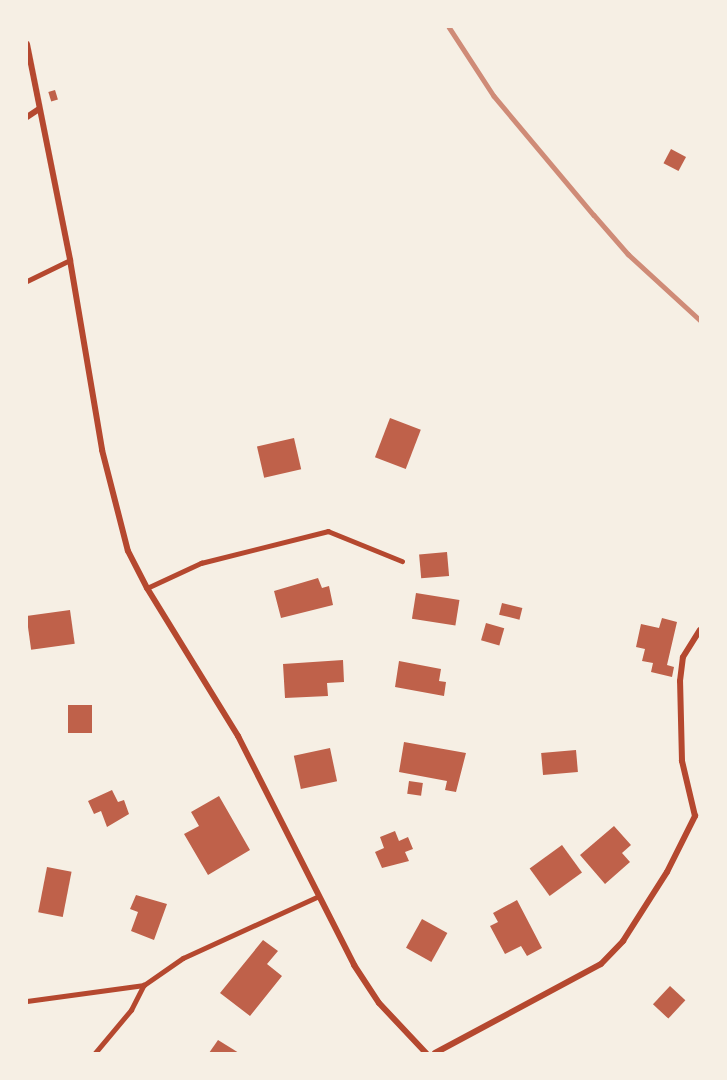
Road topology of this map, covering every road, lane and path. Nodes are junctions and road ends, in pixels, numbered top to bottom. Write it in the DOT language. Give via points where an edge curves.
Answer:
graph roads {
  1 [pos="27,44"];
  2 [pos="39,109"];
  3 [pos="27,117"];
  4 [pos="70,260"];
  5 [pos="27,281"];
  6 [pos="402,561"];
  7 [pos="147,588"];
  8 [pos="700,630"];
  9 [pos="698,813"];
  10 [pos="319,896"];
  11 [pos="144,985"];
  12 [pos="27,1000"];
  13 [pos="95,1053"];
  14 [pos="426,1053"];
  15 [pos="435,1053"];
  1 -- 2 [label="street"];
  2 -- 3 [label="street"];
  2 -- 4 [label="street"];
  4 -- 5 [label="lane"];
  4 -- 7 [label="street" via="102,450 128,551"];
  6 -- 7 [label="lane" via="328,531 201,563"];
  7 -- 10 [label="street" via="238,736"];
  8 -- 9 [label="street" via="683,657 679,691 682,761"];
  9 -- 15 [label="street" via="687,838 623,941 601,964"];
  10 -- 11 [label="lane" via="183,958"];
  10 -- 14 [label="street" via="373,993"];
  11 -- 12 [label="lane"];
  11 -- 13 [label="lane" via="131,1010"];
}
